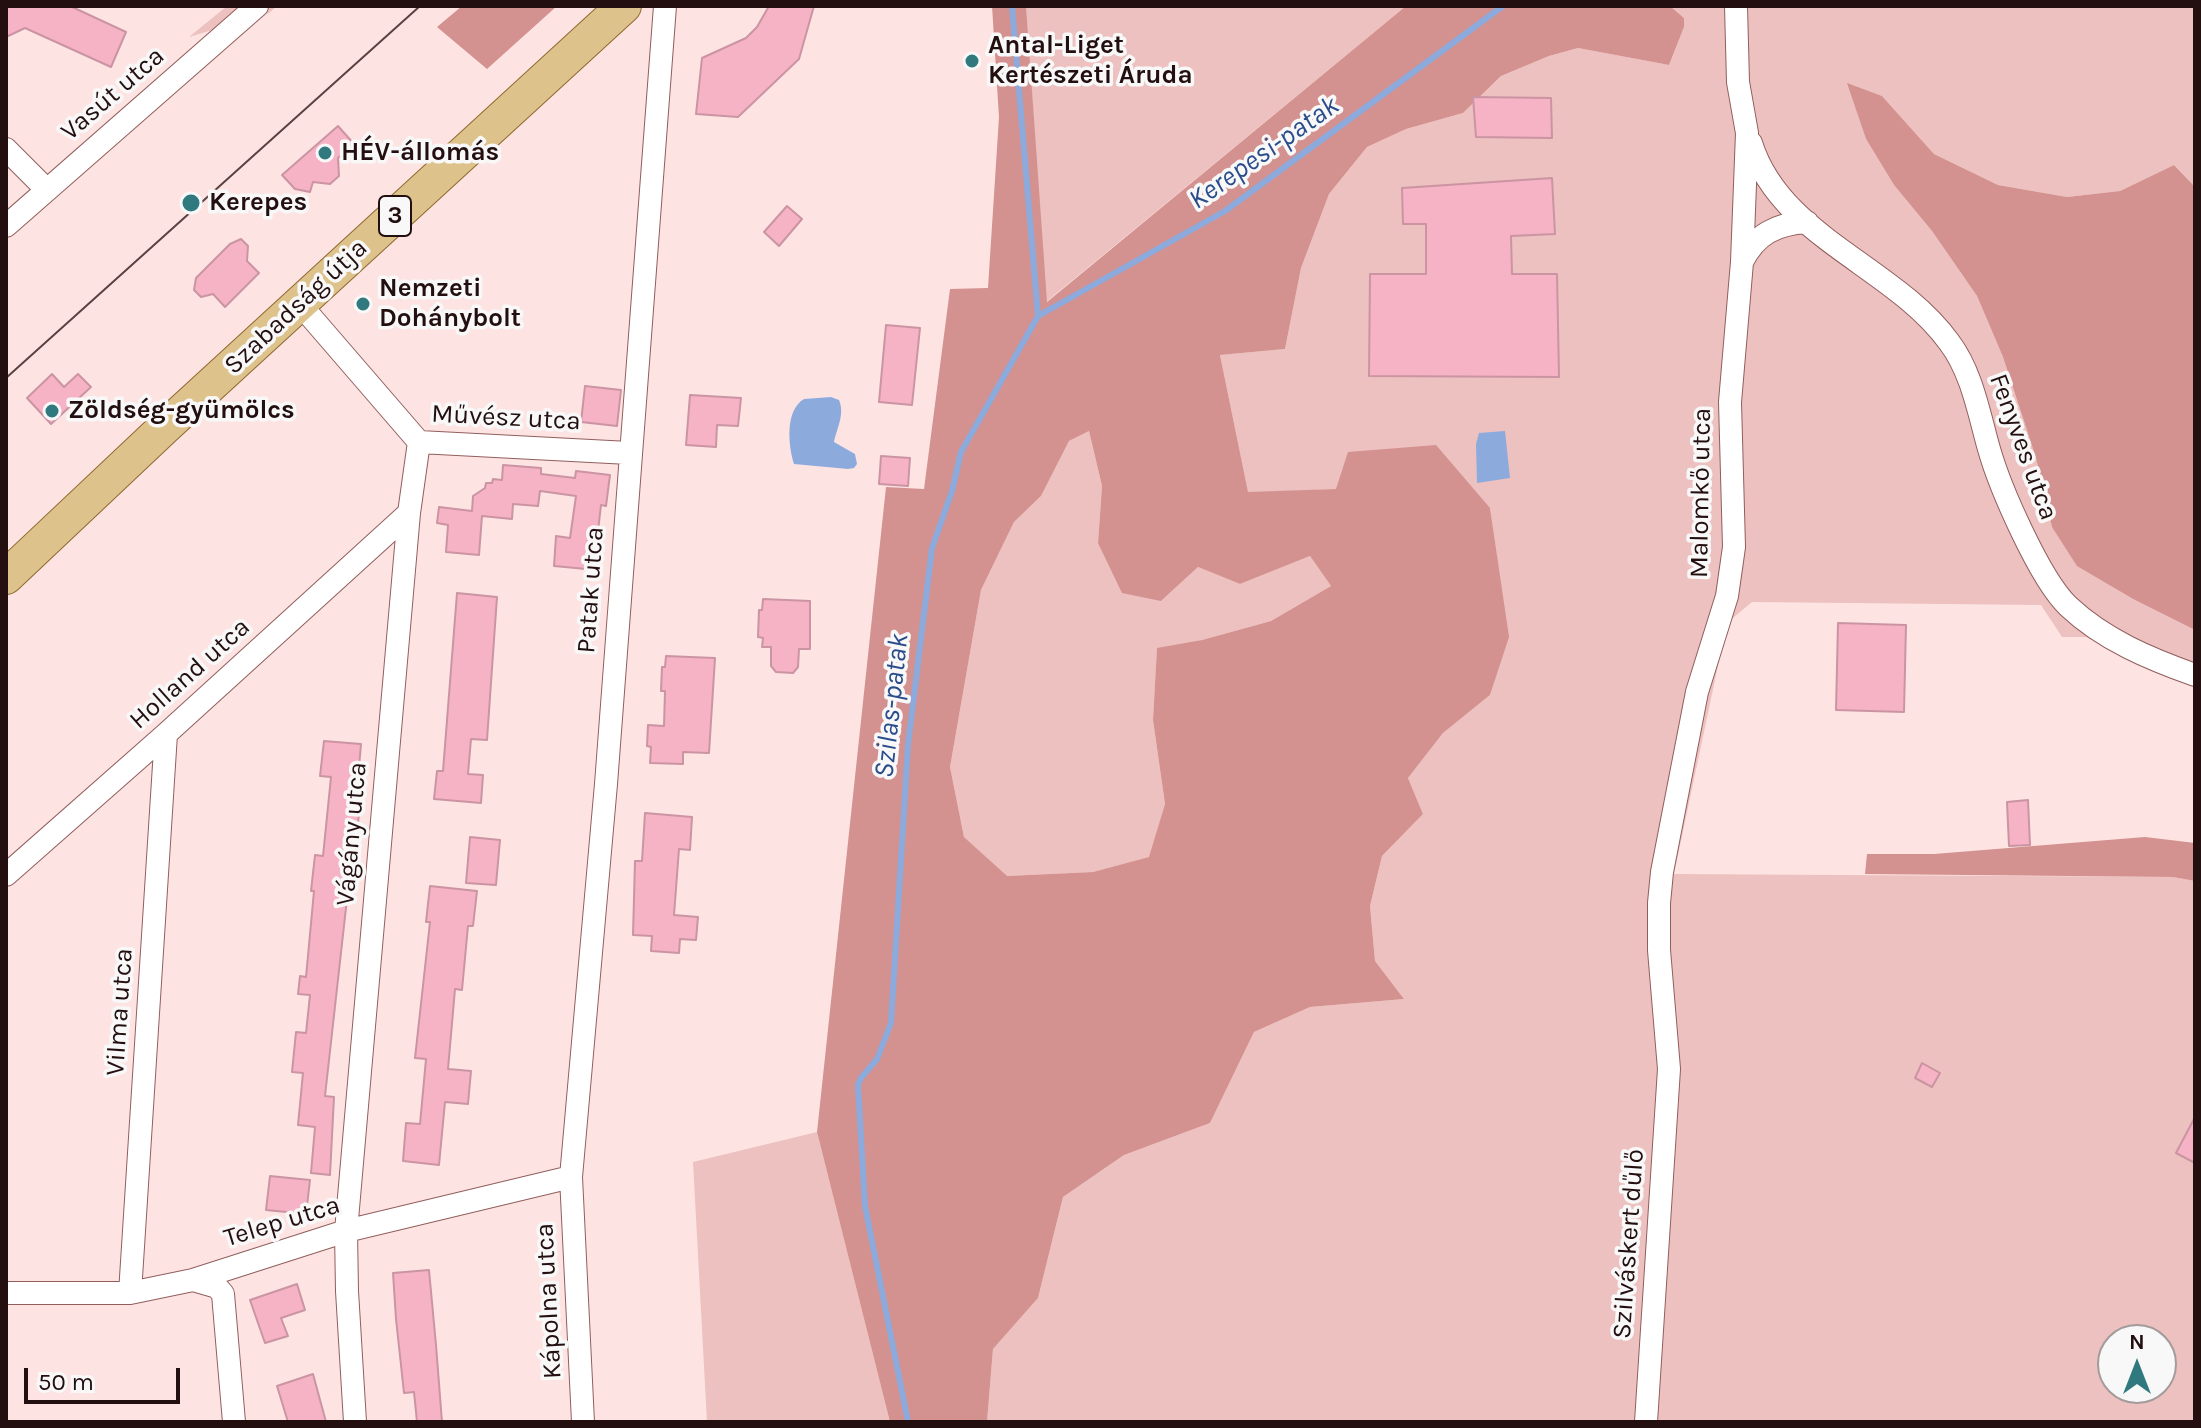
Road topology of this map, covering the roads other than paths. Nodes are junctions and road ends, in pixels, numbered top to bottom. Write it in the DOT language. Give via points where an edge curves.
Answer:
graph roads {
  1 [pos="257,6"];
  2 [pos="624,6"];
  3 [pos="665,6"];
  4 [pos="1736,6"];
  5 [pos="1747,133"];
  6 [pos="6,149"];
  7 [pos="46,189"];
  8 [pos="1807,222"];
  9 [pos="6,226"];
  10 [pos="1742,262"];
  11 [pos="299,303"];
  12 [pos="419,442"];
  13 [pos="629,453"];
  14 [pos="409,513"];
  15 [pos="6,577"];
  16 [pos="2195,675"];
  17 [pos="166,734"];
  18 [pos="6,875"];
  19 [pos="1669,1069"];
  20 [pos="571,1177"];
  21 [pos="346,1231"];
  22 [pos="193,1280"];
  23 [pos="6,1293"];
  24 [pos="130,1293"];
  25 [pos="234,1422"];
  26 [pos="355,1422"];
  27 [pos="583,1422"];
  28 [pos="1646,1422"];
  1 -- 7 [label="street, Vasút utca"];
  2 -- 11 [label="main road, Szabadság útja / 3"];
  3 -- 13 [label="street, Patak utca"];
  4 -- 5 [label="street, Malomkő utca" via="1738,82"];
  5 -- 8 [label="street, Fenyves utca" via="1770,184"];
  5 -- 10 [label="street, Malomkő utca"];
  6 -- 7 [label="street"];
  7 -- 9 [label="street, Vasút utca"];
  8 -- 10 [label="street" via="1785,224 1761,236"];
  8 -- 16 [label="street, Fenyves utca" via="1904,296 1950,343 1965,369 2010,503 2041,567 2067,605 2147,658"];
  10 -- 19 [label="street, Malomkő utca" via="1730,402 1731,574 1697,692 1659,903"];
  11 -- 12 [label="street, Művész utca"];
  11 -- 15 [label="main road, Szabadság útja / 3"];
  12 -- 13 [label="street, Művész utca"];
  12 -- 14 [label="street, Vágány utca"];
  13 -- 20 [label="street, Patak utca"];
  14 -- 17 [label="street, Holland utca"];
  14 -- 21 [label="street, Vágány utca"];
  17 -- 18 [label="street, Holland utca"];
  17 -- 24 [label="street, Vilma utca"];
  19 -- 28 [label="street, Szilváskert dűlő"];
  20 -- 21 [label="street, Telep utca"];
  20 -- 27 [label="street, Kápolna utca"];
  21 -- 22 [label="street, Telep utca"];
  21 -- 26 [label="street, Vágány utca"];
  22 -- 24 [label="street, Telep utca"];
  22 -- 25 [label="street" via="223,1294"];
  23 -- 24 [label="street, Telep utca"];
}
